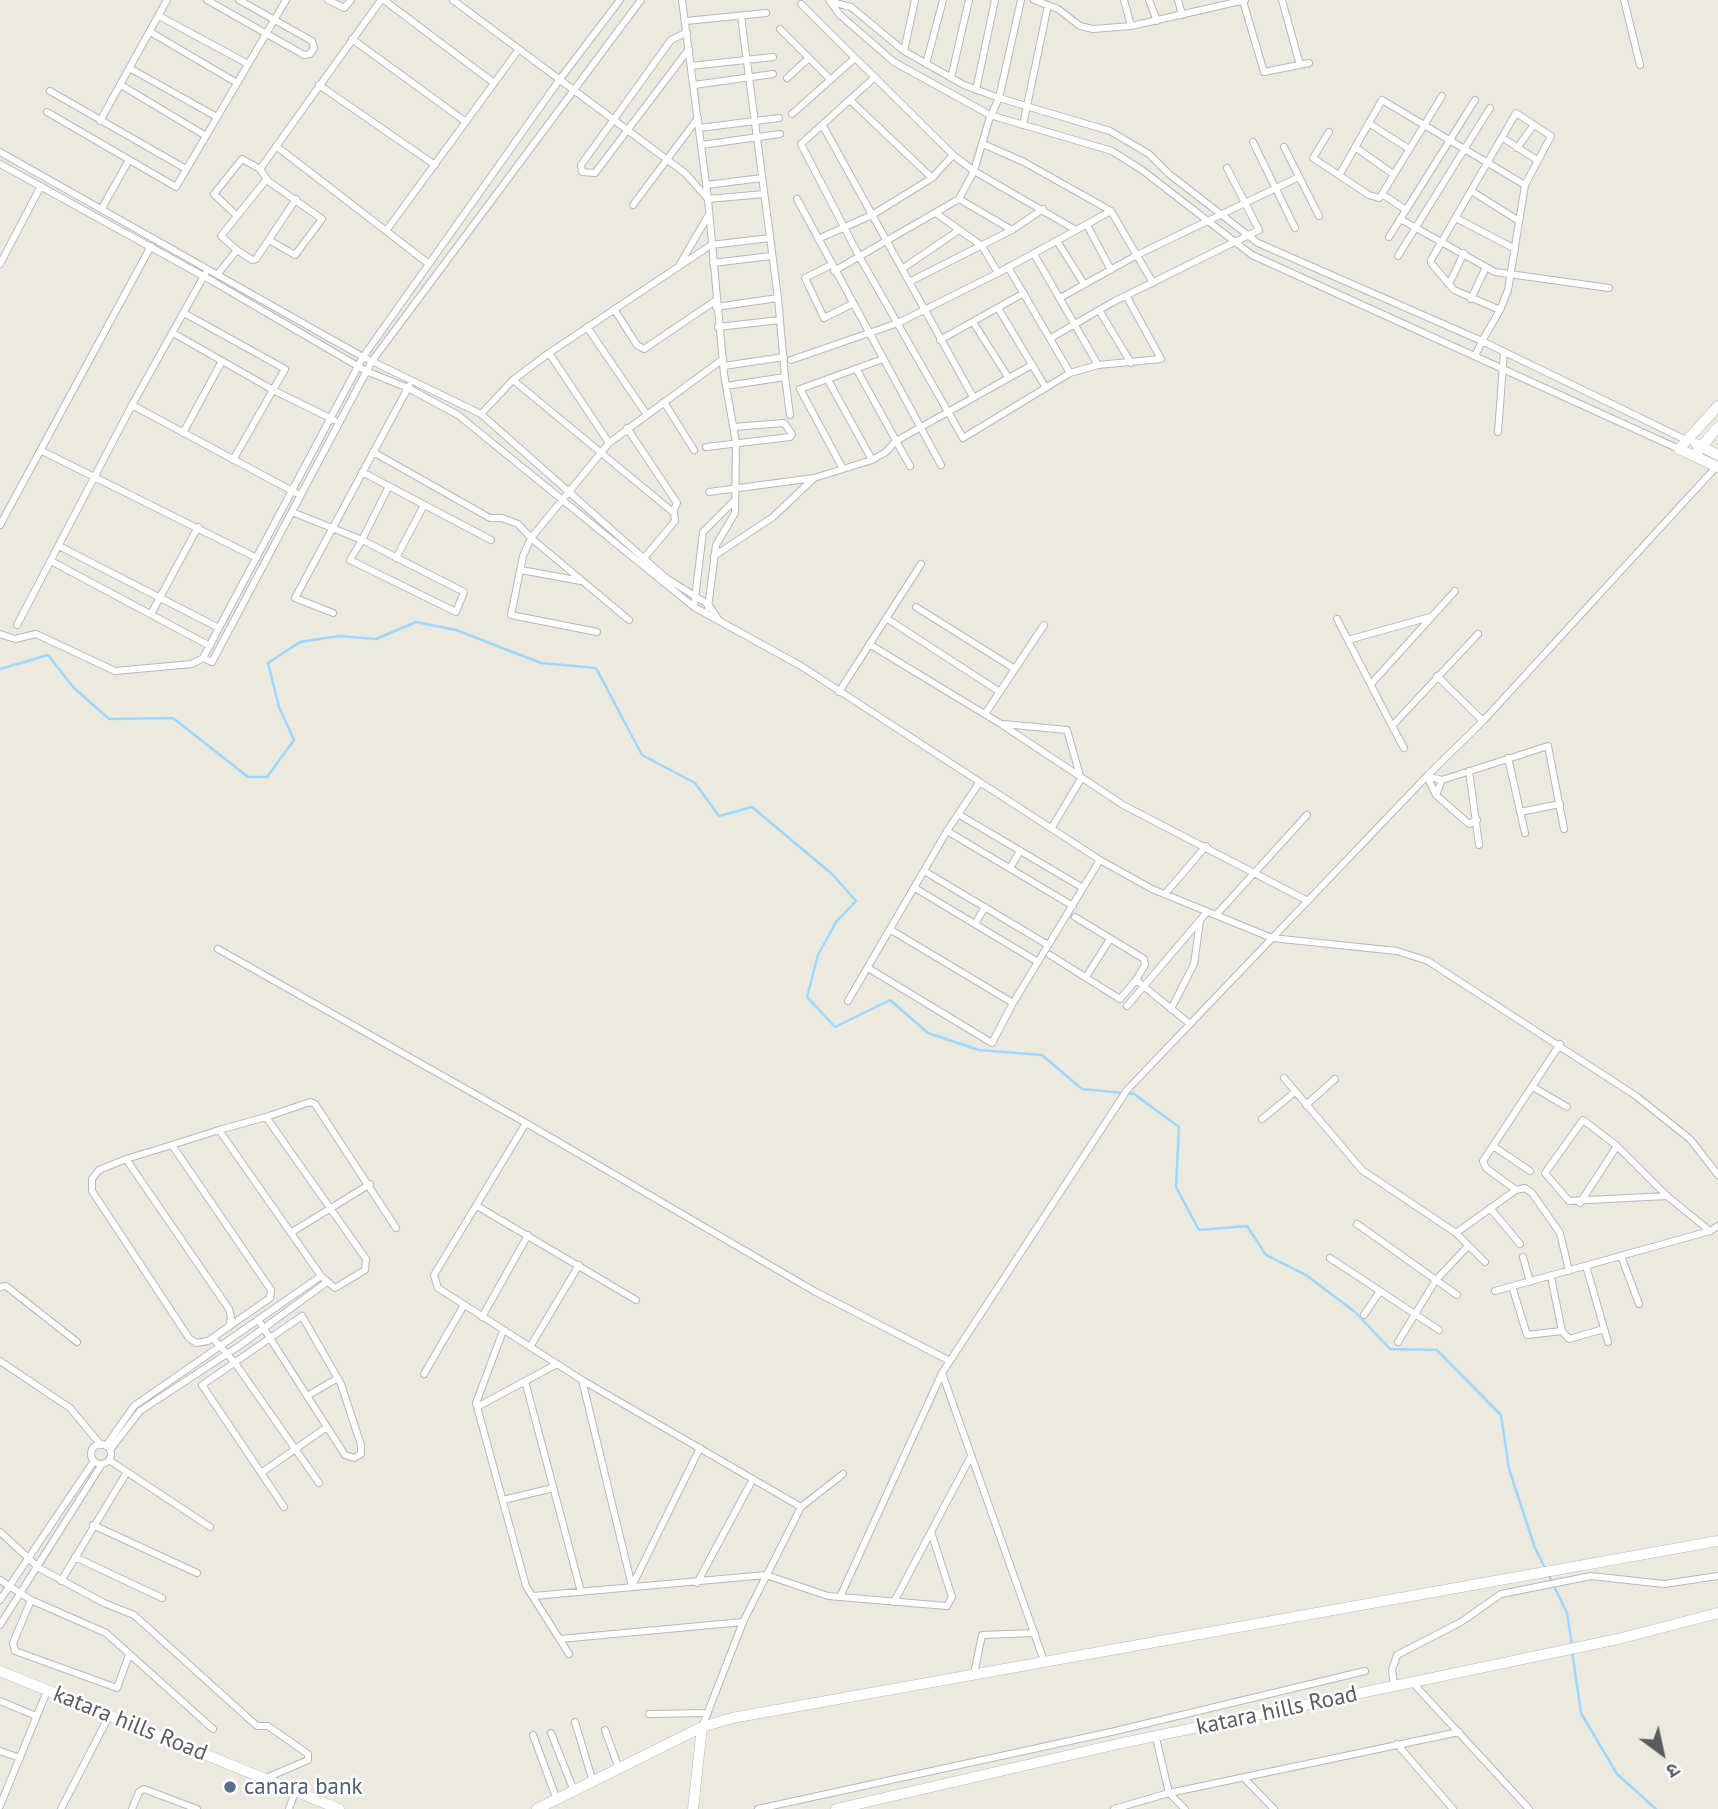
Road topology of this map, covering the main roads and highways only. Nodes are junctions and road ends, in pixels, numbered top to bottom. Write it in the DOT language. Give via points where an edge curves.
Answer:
graph roads {
  1 [pos="1718,406"];
  2 [pos="1718,427"];
  3 [pos="1686,440"];
  4 [pos="1701,446"];
  5 [pos="1718,455"];
  6 [pos="1694,456"];
  7 [pos="1718,466"];
  8 [pos="1718,1541"];
  9 [pos="1718,1613"];
  10 [pos="0,1671"];
  11 [pos="702,1727"];
  12 [pos="339,1809"];
  13 [pos="537,1809"];
  14 [pos="693,1809"];
  15 [pos="839,1809"];
  1 -- 3 [label="main road"];
  2 -- 4 [label="main road"];
  3 -- 4 [label="main road"];
  3 -- 6 [label="main road" via="1679,449"];
  4 -- 5 [label="main road"];
  4 -- 6 [label="main road"];
  6 -- 7 [label="main road"];
  8 -- 11 [label="main road"];
  9 -- 15 [label="main road, katara hills Road" via="1618,1639 1113,1745"];
  10 -- 12 [label="main road, katara hills Road"];
  11 -- 13 [label="main road"];
  11 -- 14 [label="main road"];
}
